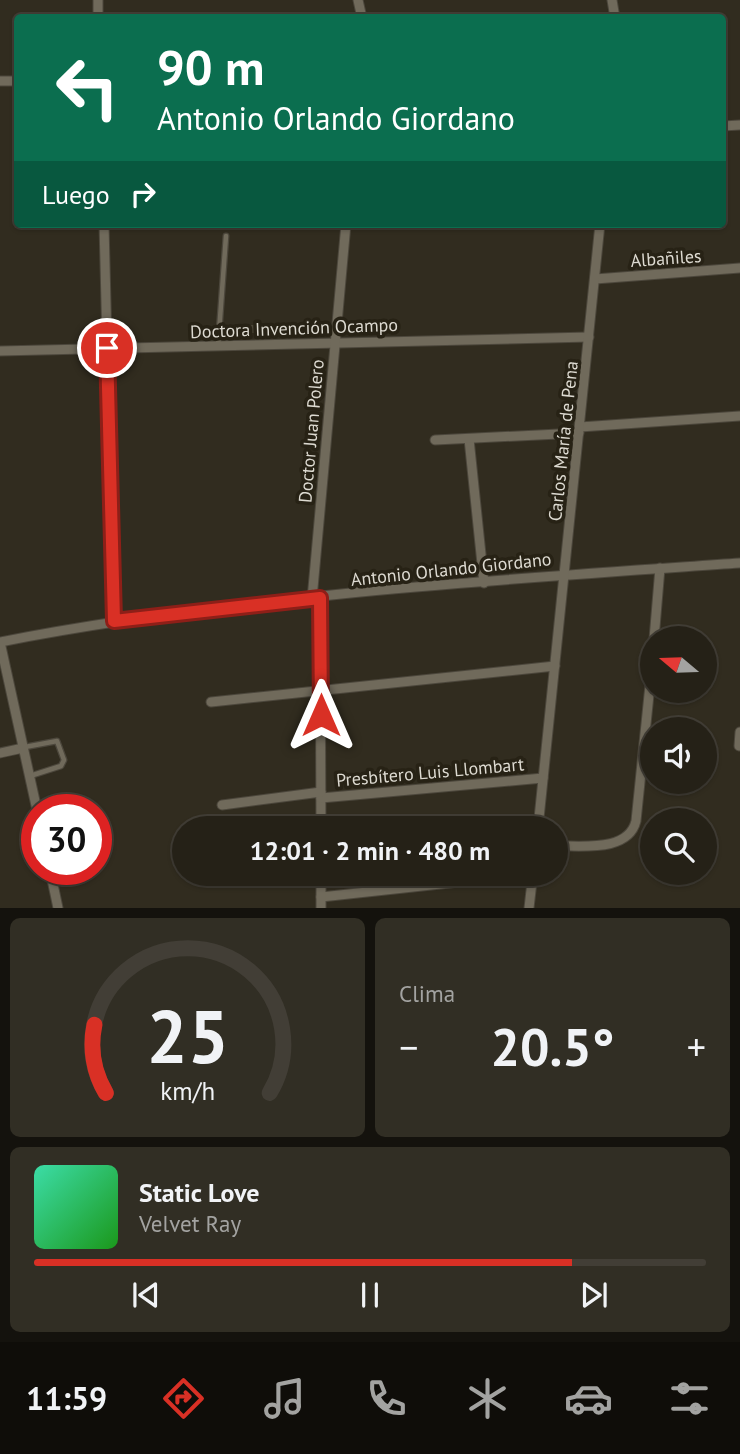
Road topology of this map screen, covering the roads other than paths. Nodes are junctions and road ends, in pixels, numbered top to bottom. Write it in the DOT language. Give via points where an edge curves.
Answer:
graph roads {
  1 [pos="104,228"];
  2 [pos="346,228"];
  3 [pos="600,228"];
  4 [pos="226,236"];
  5 [pos="740,268"];
  6 [pos="595,279"];
  7 [pos="589,337"];
  8 [pos="335,343"];
  9 [pos="218,346"];
  10 [pos="107,348"];
  11 [pos="0,351"];
  12 [pos="740,416"];
  13 [pos="580,430"];
  14 [pos="469,439"];
  15 [pos="435,440"];
  16 [pos="740,563"];
  17 [pos="660,568"];
  18 [pos="564,573"];
  19 [pos="484,583"];
  20 [pos="316,599"];
  21 [pos="114,621"];
  22 [pos="655,626"];
  23 [pos="0,642"];
  24 [pos="555,666"];
  25 [pos="321,689"];
  26 [pos="211,702"];
  27 [pos="648,704"];
  28 [pos="740,732"];
  29 [pos="739,746"];
  30 [pos="23,748"];
  31 [pos="0,753"];
  32 [pos="29,776"];
  33 [pos="542,778"];
  34 [pos="33,794"];
  35 [pos="321,795"];
  36 [pos="222,804"];
  37 [pos="321,816"];
  38 [pos="539,816"];
  39 [pos="568,845"];
  40 [pos="53,885"];
  41 [pos="321,886"];
  42 [pos="422,886"];
  43 [pos="532,886"];
  44 [pos="321,897"];
  45 [pos="58,908"];
  46 [pos="321,908"];
  47 [pos="529,908"];
  1 -- 10 [label="street"];
  2 -- 8 [label="street, Doctor Juan Polero"];
  3 -- 6 [label="street, Carlos María de Pena"];
  4 -- 9 [label="lane"];
  5 -- 6 [label="street, Albañiles"];
  6 -- 7 [label="street, Carlos María de Pena"];
  7 -- 8 [label="street, Doctora Invención Ocampo"];
  7 -- 13 [label="street, Carlos María de Pena"];
  8 -- 9 [label="street, Doctora Invención Ocampo"];
  8 -- 20 [label="street, Doctor Juan Polero"];
  9 -- 10 [label="street, Doctora Invención Ocampo"];
  10 -- 11 [label="street, Doctora Invención Ocampo"];
  10 -- 21 [label="street"];
  12 -- 13 [label="street"];
  13 -- 14 [label="street"];
  13 -- 18 [label="street, Carlos María de Pena"];
  14 -- 15 [label="street"];
  14 -- 19 [label="street"];
  16 -- 17 [label="street, Antonio Orlando Giordano"];
  17 -- 18 [label="street, Antonio Orlando Giordano"];
  17 -- 22 [label="street"];
  18 -- 19 [label="street, Antonio Orlando Giordano"];
  18 -- 24 [label="street, Carlos María de Pena"];
  19 -- 20 [label="street, Antonio Orlando Giordano"];
  20 -- 21 [label="street, Antonio Orlando Giordano"];
  20 -- 25 [label="street, Doctor Juan Polero"];
  21 -- 23 [label="street, Antonio Orlando Giordano"];
  23 -- 30 [label="street"];
  24 -- 25 [label="street"];
  24 -- 33 [label="street, Carlos María de Pena"];
  25 -- 26 [label="street"];
  25 -- 35 [label="street, Doctor Juan Polero"];
  27 -- 39 [label="street" via="632,832 612,843"];
  28 -- 29 [label="street"];
  30 -- 31 [label="street"];
  30 -- 32 [label="street"];
  30 -- 32 [label="lane" via="57,741 64,760 61,766"];
  32 -- 34 [label="street"];
  33 -- 35 [label="street, Presbítero Luis Llombart"];
  33 -- 38 [label="street, Carlos María de Pena"];
  35 -- 36 [label="street, Presbítero Luis Llombart"];
  35 -- 37 [label="street, Doctor Juan Polero"];
  40 -- 45 [label="street"];
  41 -- 44 [label="street"];
  42 -- 44 [label="street"];
  43 -- 47 [label="street"];
  44 -- 46 [label="street"];
}
